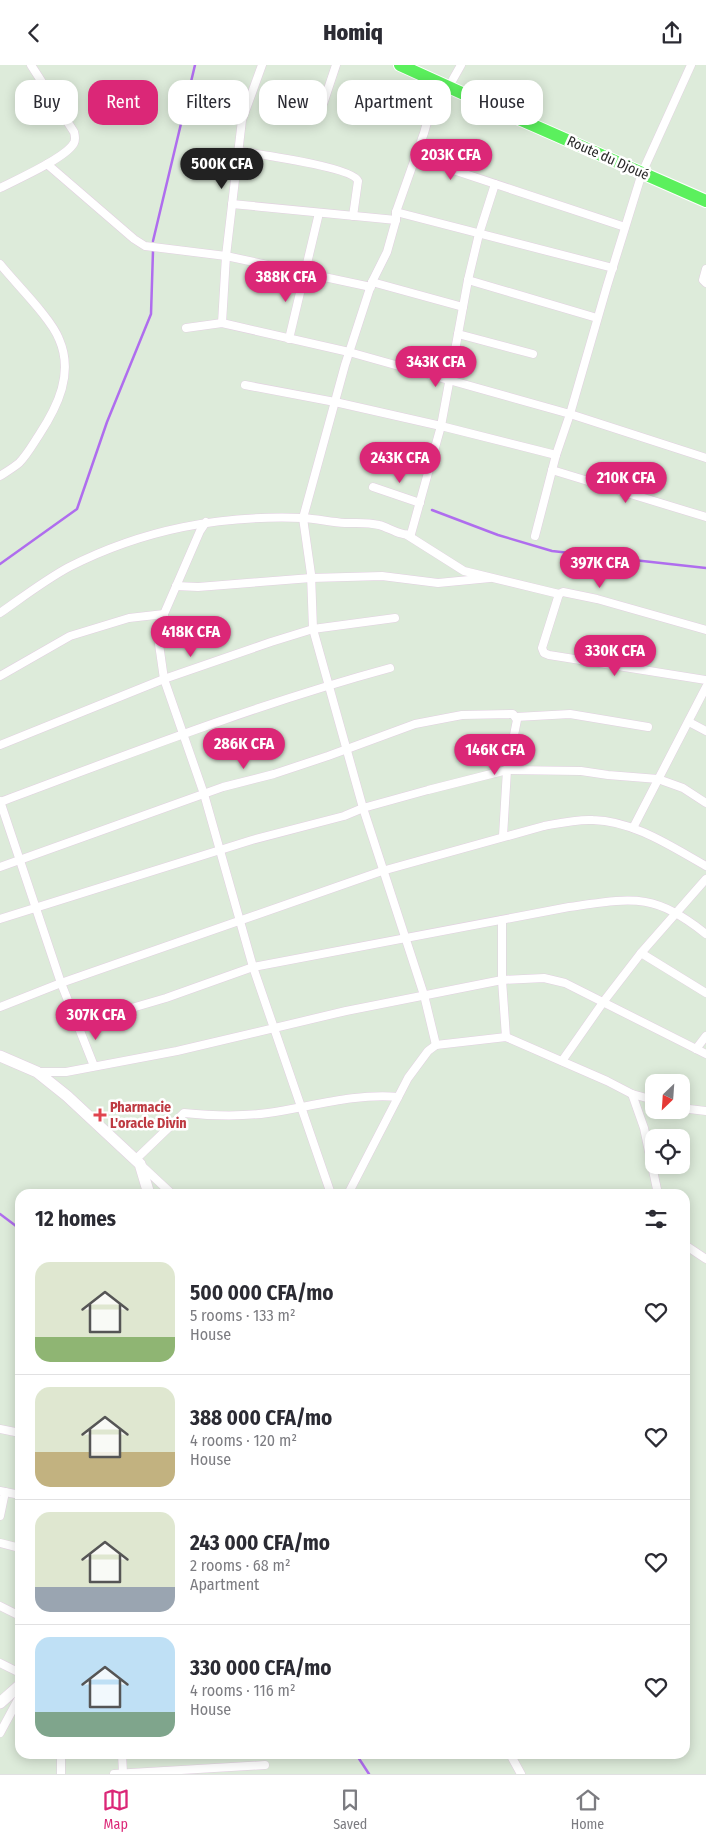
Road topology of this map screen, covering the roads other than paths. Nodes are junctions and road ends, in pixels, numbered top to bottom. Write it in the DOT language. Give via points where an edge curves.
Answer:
graph roads {
  1 [pos="31,65"];
  2 [pos="262,65"];
  3 [pos="336,65"];
  4 [pos="461,65"];
  5 [pos="691,65"];
  6 [pos="403,66"];
  7 [pos="432,80"];
  8 [pos="448,80"];
  9 [pos="451,89"];
  10 [pos="327,92"];
  11 [pos="427,125"];
  12 [pos="238,151"];
  13 [pos="414,157"];
  14 [pos="47,164"];
  15 [pos="642,173"];
  16 [pos="495,184"];
  17 [pos="0,188"];
  18 [pos="706,201"];
  19 [pos="232,204"];
  20 [pos="318,213"];
  21 [pos="353,216"];
  22 [pos="396,216"];
  23 [pos="625,227"];
  24 [pos="479,234"];
  25 [pos="226,256"];
  26 [pos="0,264"];
  27 [pos="613,268"];
  28 [pos="706,269"];
  29 [pos="305,273"];
  30 [pos="468,280"];
  31 [pos="706,283"];
  32 [pos="371,285"];
  33 [pos="463,307"];
  34 [pos="597,318"];
  35 [pos="222,323"];
  36 [pos="186,328"];
  37 [pos="458,334"];
  38 [pos="289,339"];
  39 [pos="349,352"];
  40 [pos="532,354"];
  41 [pos="449,380"];
  42 [pos="245,385"];
  43 [pos="335,402"];
  44 [pos="570,414"];
  45 [pos="441,426"];
  46 [pos="556,455"];
  47 [pos="706,458"];
  48 [pos="552,470"];
  49 [pos="0,476"];
  50 [pos="373,487"];
  51 [pos="420,503"];
  52 [pos="706,517"];
  53 [pos="303,518"];
  54 [pos="206,522"];
  55 [pos="407,535"];
  56 [pos="535,536"];
  57 [pos="490,577"];
  58 [pos="311,578"];
  59 [pos="176,586"];
  60 [pos="559,595"];
  61 [pos="0,613"];
  62 [pos="164,615"];
  63 [pos="395,617"];
  64 [pos="312,629"];
  65 [pos="706,630"];
  66 [pos="390,668"];
  67 [pos="0,676"];
  68 [pos="164,679"];
  69 [pos="706,680"];
  70 [pos="327,687"];
  71 [pos="706,687"];
  72 [pos="516,717"];
  73 [pos="689,722"];
  74 [pos="648,727"];
  75 [pos="706,731"];
  76 [pos="183,734"];
  77 [pos="0,745"];
  78 [pos="347,749"];
  79 [pos="507,770"];
  80 [pos="658,779"];
  81 [pos="204,794"];
  82 [pos="0,801"];
  83 [pos="706,803"];
  84 [pos="363,808"];
  85 [pos="633,828"];
  86 [pos="503,836"];
  87 [pos="220,851"];
  88 [pos="20,861"];
  89 [pos="706,866"];
  90 [pos="0,867"];
  91 [pos="382,871"];
  92 [pos="706,879"];
  93 [pos="35,907"];
  94 [pos="677,913"];
  95 [pos="0,919"];
  96 [pos="239,920"];
  97 [pos="502,920"];
  98 [pos="706,934"];
  99 [pos="405,939"];
  100 [pos="641,953"];
  101 [pos="253,967"];
  102 [pos="502,980"];
  103 [pos="61,983"];
  104 [pos="706,993"];
  105 [pos="424,995"];
  106 [pos="604,1001"];
  107 [pos="0,1007"];
  108 [pos="77,1024"];
  109 [pos="274,1026"];
  110 [pos="706,1036"];
  111 [pos="506,1037"];
  112 [pos="436,1045"];
  113 [pos="696,1049"];
  114 [pos="706,1054"];
  115 [pos="0,1056"];
  116 [pos="562,1061"];
  117 [pos="94,1066"];
  118 [pos="37,1072"];
  119 [pos="632,1094"];
  120 [pos="398,1097"];
  121 [pos="645,1098"];
  122 [pos="302,1106"];
  123 [pos="690,1109"];
  124 [pos="706,1111"];
  125 [pos="138,1162"];
  126 [pos="147,1189"];
  127 [pos="167,1189"];
  128 [pos="329,1189"];
  129 [pos="351,1189"];
  130 [pos="657,1189"];
  131 [pos="690,1248"];
  132 [pos="706,1259"];
  133 [pos="0,1429"];
  134 [pos="15,1432"];
  135 [pos="2,1491"];
  136 [pos="15,1494"];
  137 [pos="0,1517"];
  138 [pos="0,1543"];
  139 [pos="15,1547"];
  140 [pos="0,1606"];
  141 [pos="15,1614"];
  142 [pos="0,1663"];
  143 [pos="15,1670"];
  144 [pos="15,1690"];
  145 [pos="0,1703"];
  146 [pos="15,1705"];
  147 [pos="0,1733"];
  148 [pos="61,1759"];
  149 [pos="122,1759"];
  150 [pos="513,1759"];
  151 [pos="265,1765"];
  152 [pos="123,1773"];
  153 [pos="62,1774"];
  154 [pos="114,1774"];
  155 [pos="521,1774"];
  1 -- 14 [label="street" via="74,132 73,145"];
  2 -- 12 [label="street" via="242,120"];
  3 -- 10 [label="street"];
  4 -- 8 [label="street"];
  5 -- 15 [label="street"];
  6 -- 7 [label="main road, Route du Djoué"];
  9 -- 15 [label="main road, Route du Djoué"];
  11 -- 13 [label="street"];
  12 -- 19 [label="street"];
  12 -- 21 [label="street" via="314,164 352,175 358,181"];
  13 -- 16 [label="street"];
  13 -- 22 [label="street"];
  14 -- 17 [label="street"];
  14 -- 25 [label="street" via="139,243"];
  15 -- 18 [label="main road, Route du Djoué"];
  15 -- 23 [label="street"];
  16 -- 23 [label="street"];
  16 -- 24 [label="street"];
  19 -- 20 [label="street"];
  19 -- 25 [label="street"];
  20 -- 21 [label="street"];
  20 -- 29 [label="street"];
  21 -- 22 [label="street"];
  22 -- 24 [label="street"];
  22 -- 32 [label="street" via="386,251"];
  23 -- 27 [label="street"];
  24 -- 27 [label="street"];
  24 -- 30 [label="street"];
  25 -- 29 [label="street"];
  25 -- 35 [label="street"];
  26 -- 49 [label="street" via="59,338 65,379 60,396 38,437 19,463"];
  27 -- 34 [label="street"];
  28 -- 31 [label="street" via="703,280"];
  29 -- 32 [label="street"];
  29 -- 38 [label="street"];
  30 -- 33 [label="street"];
  30 -- 34 [label="street"];
  32 -- 33 [label="street"];
  32 -- 39 [label="street"];
  33 -- 37 [label="street"];
  34 -- 44 [label="street"];
  35 -- 36 [label="street"];
  35 -- 38 [label="street"];
  37 -- 40 [label="street"];
  37 -- 41 [label="street"];
  38 -- 39 [label="street"];
  39 -- 41 [label="street"];
  39 -- 43 [label="street"];
  41 -- 44 [label="street"];
  41 -- 45 [label="street"];
  42 -- 43 [label="street"];
  43 -- 45 [label="street"];
  43 -- 53 [label="street"];
  44 -- 46 [label="street"];
  44 -- 47 [label="street"];
  45 -- 46 [label="street"];
  45 -- 51 [label="street"];
  46 -- 48 [label="street"];
  48 -- 52 [label="street"];
  48 -- 56 [label="street"];
  50 -- 51 [label="street"];
  51 -- 55 [label="street" via="413,531"];
  53 -- 54 [label="street"];
  53 -- 55 [label="street" via="370,523"];
  53 -- 58 [label="street"];
  54 -- 59 [label="street"];
  54 -- 61 [label="street" via="126,541 41,584"];
  55 -- 57 [label="street" via="464,571"];
  57 -- 58 [label="street" via="438,583 382,576"];
  57 -- 60 [label="street"];
  58 -- 59 [label="street"];
  58 -- 64 [label="street"];
  59 -- 62 [label="street"];
  60 -- 65 [label="street" via="566,593 597,599"];
  60 -- 69 [label="street" via="542,648 544,653"];
  62 -- 67 [label="street" via="129,618 70,636"];
  62 -- 68 [label="street" via="160,644"];
  63 -- 64 [label="street"];
  64 -- 68 [label="street"];
  64 -- 70 [label="street"];
  66 -- 70 [label="street"];
  68 -- 76 [label="street"];
  68 -- 77 [label="street"];
  70 -- 76 [label="street"];
  70 -- 78 [label="street"];
  71 -- 73 [label="street"];
  72 -- 74 [label="street" via="570,714"];
  72 -- 78 [label="street" via="513,714 462,715 415,724"];
  72 -- 79 [label="street"];
  73 -- 75 [label="street"];
  73 -- 80 [label="street"];
  76 -- 81 [label="street"];
  76 -- 82 [label="street"];
  78 -- 81 [label="street"];
  78 -- 84 [label="street"];
  79 -- 80 [label="street" via="581,771"];
  79 -- 84 [label="street"];
  79 -- 86 [label="street"];
  80 -- 83 [label="street" via="683,788"];
  80 -- 85 [label="street"];
  81 -- 87 [label="street"];
  81 -- 88 [label="street"];
  82 -- 88 [label="street"];
  84 -- 87 [label="street"];
  84 -- 91 [label="street"];
  85 -- 86 [label="street" via="602,821 569,821"];
  85 -- 89 [label="street"];
  86 -- 91 [label="street"];
  87 -- 93 [label="street"];
  87 -- 96 [label="street"];
  88 -- 90 [label="street"];
  88 -- 93 [label="street"];
  91 -- 96 [label="street"];
  91 -- 99 [label="street"];
  92 -- 94 [label="street"];
  93 -- 95 [label="street"];
  93 -- 103 [label="street"];
  94 -- 97 [label="street" via="651,902 628,901 569,907"];
  94 -- 98 [label="street"];
  94 -- 100 [label="street"];
  96 -- 101 [label="street"];
  96 -- 103 [label="street"];
  97 -- 99 [label="street"];
  97 -- 102 [label="street"];
  99 -- 101 [label="street"];
  99 -- 105 [label="street"];
  100 -- 104 [label="street"];
  100 -- 106 [label="street"];
  101 -- 108 [label="street" via="166,998"];
  101 -- 109 [label="street"];
  102 -- 105 [label="street"];
  102 -- 106 [label="street" via="529,977 555,980"];
  102 -- 111 [label="street"];
  103 -- 107 [label="street"];
  103 -- 108 [label="street"];
  105 -- 109 [label="street"];
  105 -- 112 [label="street"];
  106 -- 113 [label="street"];
  106 -- 116 [label="street"];
  108 -- 117 [label="street"];
  109 -- 117 [label="street" via="177,1051"];
  109 -- 122 [label="street"];
  110 -- 113 [label="street"];
  111 -- 112 [label="street"];
  111 -- 116 [label="street"];
  112 -- 120 [label="street" via="418,1063"];
  113 -- 114 [label="street"];
  115 -- 118 [label="street"];
  116 -- 119 [label="street"];
  117 -- 118 [label="street" via="66,1072"];
  118 -- 125 [label="street" via="68,1096"];
  119 -- 121 [label="street"];
  119 -- 130 [label="street" via="644,1128"];
  120 -- 122 [label="street" via="383,1095"];
  120 -- 129 [label="street"];
  122 -- 125 [label="street" via="228,1117 184,1113"];
  122 -- 128 [label="street"];
  123 -- 124 [label="street"];
  125 -- 126 [label="street"];
  125 -- 127 [label="street"];
  131 -- 132 [label="street"];
  133 -- 134 [label="street"];
  135 -- 136 [label="street"];
  135 -- 137 [label="street"];
  138 -- 139 [label="street"];
  140 -- 141 [label="street"];
  142 -- 143 [label="street"];
  144 -- 145 [label="street"];
  146 -- 147 [label="street"];
  148 -- 153 [label="street"];
  149 -- 152 [label="street"];
  150 -- 155 [label="street"];
  151 -- 152 [label="street"];
  152 -- 154 [label="street"];
}
